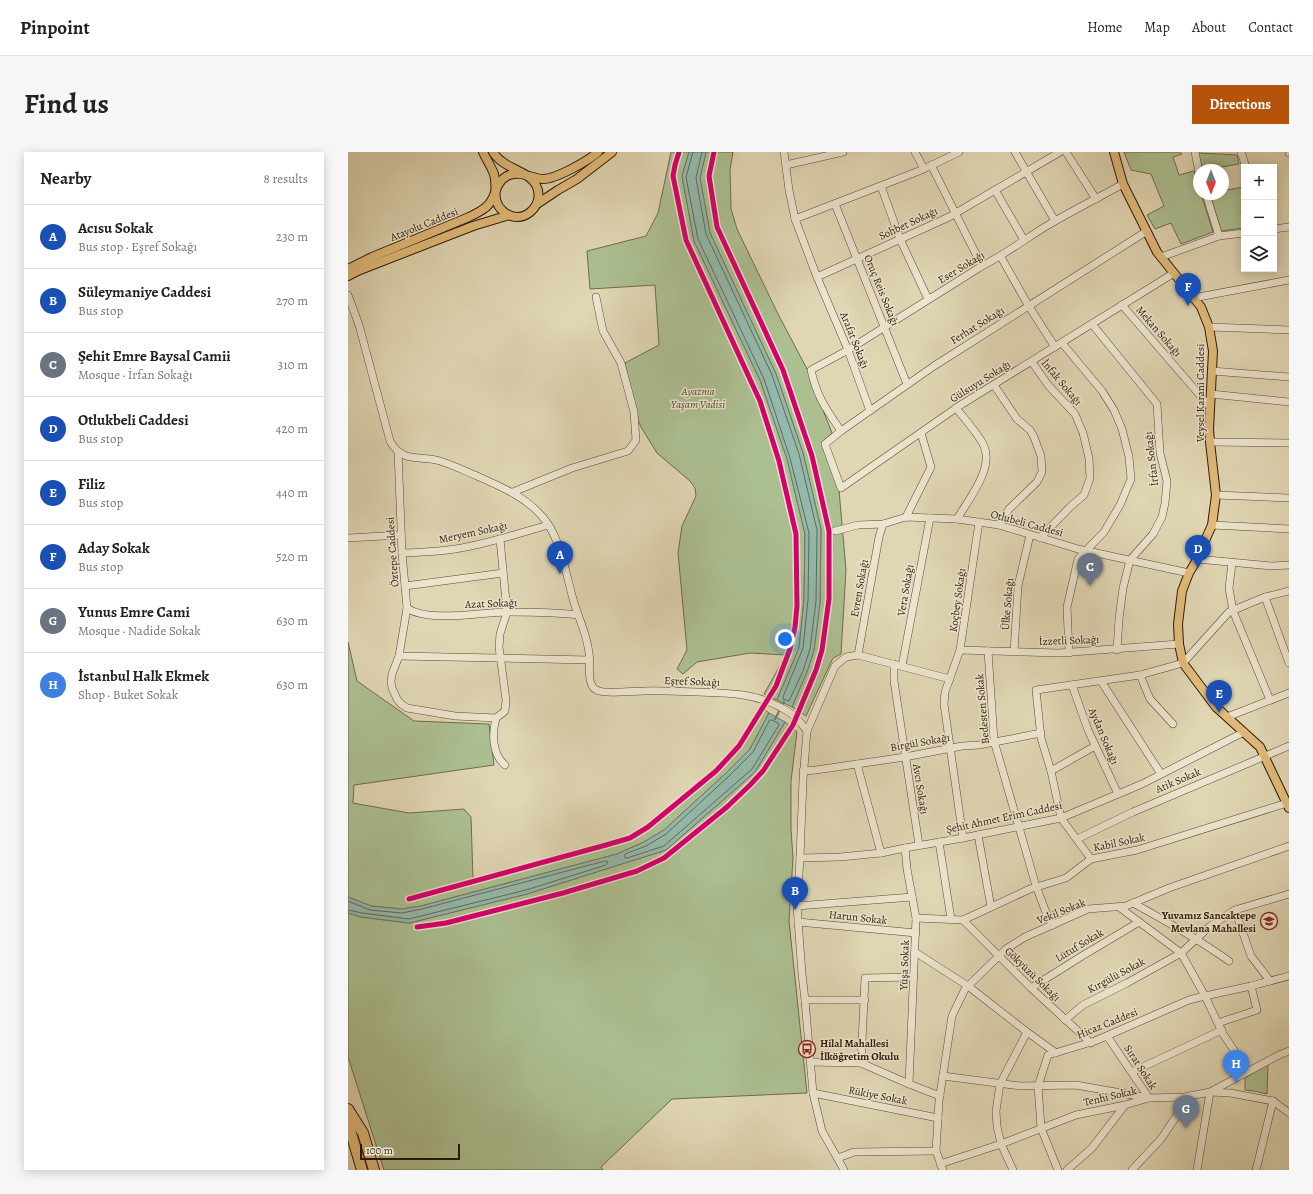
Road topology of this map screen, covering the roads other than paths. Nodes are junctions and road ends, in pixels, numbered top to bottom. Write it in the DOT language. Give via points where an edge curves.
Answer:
graph roads {
  1 [pos="483,152"];
  2 [pos="493,152"];
  3 [pos="598,152"];
  4 [pos="612,152"];
  5 [pos="784,152"];
  6 [pos="843,152"];
  7 [pos="915,152"];
  8 [pos="959,152"];
  9 [pos="1015,152"];
  10 [pos="1060,152"];
  11 [pos="1066,152"];
  12 [pos="1114,152"];
  13 [pos="1196,152"];
  14 [pos="1242,152"];
  15 [pos="1198,164"];
  16 [pos="1245,164"];
  17 [pos="786,165"];
  18 [pos="928,167"];
  19 [pos="1026,172"];
  20 [pos="525,175"];
  21 [pos="1123,184"];
  22 [pos="881,186"];
  23 [pos="497,187"];
  24 [pos="995,190"];
  25 [pos="1096,199"];
  26 [pos="1208,200"];
  27 [pos="537,204"];
  28 [pos="835,204"];
  29 [pos="956,213"];
  30 [pos="509,215"];
  31 [pos="795,219"];
  32 [pos="1055,221"];
  33 [pos="1289,227"];
  34 [pos="1277,229"];
  35 [pos="1147,231"];
  36 [pos="1241,233"];
  37 [pos="1219,236"];
  38 [pos="900,239"];
  39 [pos="1024,240"];
  40 [pos="1001,257"];
  41 [pos="1161,257"];
  42 [pos="858,259"];
  43 [pos="982,266"];
  44 [pos="348,269"];
  45 [pos="1174,273"];
  46 [pos="348,276"];
  47 [pos="817,277"];
  48 [pos="1289,280"];
  49 [pos="348,295"];
  50 [pos="596,297"];
  51 [pos="1193,298"];
  52 [pos="928,299"];
  53 [pos="1028,306"];
  54 [pos="1122,306"];
  55 [pos="1092,324"];
  56 [pos="885,327"];
  57 [pos="1209,327"];
  58 [pos="1289,330"];
  59 [pos="1062,342"];
  60 [pos="1055,347"];
  61 [pos="848,350"];
  62 [pos="1032,362"];
  63 [pos="1212,371"];
  64 [pos="1289,377"];
  65 [pos="907,384"];
  66 [pos="994,385"];
  67 [pos="1211,394"];
  68 [pos="1289,402"];
  69 [pos="1210,407"];
  70 [pos="956,408"];
  71 [pos="870,411"];
  72 [pos="841,431"];
  73 [pos="921,433"];
  74 [pos="1210,442"];
  75 [pos="825,444"];
  76 [pos="1289,444"];
  77 [pos="398,452"];
  78 [pos="513,492"];
  79 [pos="1216,495"];
  80 [pos="1289,498"];
  81 [pos="906,517"];
  82 [pos="930,518"];
  83 [pos="957,519"];
  84 [pos="979,522"];
  85 [pos="882,524"];
  86 [pos="548,525"];
  87 [pos="999,525"];
  88 [pos="1212,525"];
  89 [pos="1289,529"];
  90 [pos="835,531"];
  91 [pos="401,535"];
  92 [pos="1030,535"];
  93 [pos="348,538"];
  94 [pos="1040,538"];
  95 [pos="500,539"];
  96 [pos="1087,551"];
  97 [pos="402,553"];
  98 [pos="1197,559"];
  99 [pos="1130,560"];
  100 [pos="1232,563"];
  101 [pos="1289,565"];
  102 [pos="503,573"];
  103 [pos="1189,573"];
  104 [pos="405,586"];
  105 [pos="1289,591"];
  106 [pos="1265,597"];
  107 [pos="407,608"];
  108 [pos="1233,610"];
  109 [pos="507,612"];
  110 [pos="578,615"];
  111 [pos="1179,644"];
  112 [pos="960,650"];
  113 [pos="1116,650"];
  114 [pos="988,651"];
  115 [pos="1014,652"];
  116 [pos="1069,653"];
  117 [pos="858,655"];
  118 [pos="399,656"];
  119 [pos="500,658"];
  120 [pos="590,660"];
  121 [pos="1183,663"];
  122 [pos="1289,663"];
  123 [pos="894,664"];
  124 [pos="902,666"];
  125 [pos="1140,675"];
  126 [pos="950,679"];
  127 [pos="1101,681"];
  128 [pos="1072,685"];
  129 [pos="1289,693"];
  130 [pos="1270,700"];
  131 [pos="1228,717"];
  132 [pos="496,718"];
  133 [pos="1173,724"];
  134 [pos="807,731"];
  135 [pos="1244,732"];
  136 [pos="1040,733"];
  137 [pos="994,741"];
  138 [pos="1095,746"];
  139 [pos="1289,746"];
  140 [pos="950,749"];
  141 [pos="1264,756"];
  142 [pos="905,757"];
  143 [pos="857,764"];
  144 [pos="504,765"];
  145 [pos="803,771"];
  146 [pos="1051,771"];
  147 [pos="1161,774"];
  148 [pos="1118,794"];
  149 [pos="1287,802"];
  150 [pos="1061,818"];
  151 [pos="1018,827"];
  152 [pos="978,835"];
  153 [pos="963,838"];
  154 [pos="1077,839"];
  155 [pos="939,842"];
  156 [pos="919,845"];
  157 [pos="1289,846"];
  158 [pos="905,848"];
  159 [pos="881,853"];
  160 [pos="800,858"];
  161 [pos="1091,859"];
  162 [pos="1036,886"];
  163 [pos="1289,894"];
  164 [pos="912,897"];
  165 [pos="1133,904"];
  166 [pos="797,906"];
  167 [pos="991,907"];
  168 [pos="1119,907"];
  169 [pos="1235,910"];
  170 [pos="916,918"];
  171 [pos="951,920"];
  172 [pos="963,920"];
  173 [pos="798,922"];
  174 [pos="1139,922"];
  175 [pos="1052,925"];
  176 [pos="916,933"];
  177 [pos="1196,938"];
  178 [pos="915,952"];
  179 [pos="1181,952"];
  180 [pos="999,956"];
  181 [pos="1229,961"];
  182 [pos="1289,976"];
  183 [pos="914,977"];
  184 [pos="1270,981"];
  185 [pos="968,986"];
  186 [pos="1251,986"];
  187 [pos="1030,988"];
  188 [pos="1205,996"];
  189 [pos="805,1000"];
  190 [pos="864,1000"];
  191 [pos="1065,1020"];
  192 [pos="1218,1023"];
  193 [pos="1222,1030"];
  194 [pos="1027,1032"];
  195 [pos="1107,1036"];
  196 [pos="1090,1042"];
  197 [pos="1289,1051"];
  198 [pos="1056,1053"];
  199 [pos="810,1062"];
  200 [pos="862,1063"];
  201 [pos="1248,1071"];
  202 [pos="1132,1072"];
  203 [pos="943,1076"];
  204 [pos="909,1084"];
  205 [pos="1000,1084"];
  206 [pos="1038,1086"];
  207 [pos="1210,1092"];
  208 [pos="813,1093"];
  209 [pos="940,1096"];
  210 [pos="1190,1096"];
  211 [pos="1149,1098"];
  212 [pos="1273,1101"];
  213 [pos="1125,1105"];
  214 [pos="348,1109"];
  215 [pos="1289,1113"];
  216 [pos="938,1118"];
  217 [pos="348,1122"];
  218 [pos="1041,1128"];
  219 [pos="1001,1144"];
  220 [pos="936,1151"];
  221 [pos="838,1158"];
  222 [pos="941,1167"];
  223 [pos="362,1170"];
  224 [pos="374,1170"];
  225 [pos="844,1170"];
  226 [pos="1013,1170"];
  227 [pos="1058,1170"];
  228 [pos="1067,1170"];
  229 [pos="1132,1170"];
  230 [pos="1197,1170"];
  231 [pos="1256,1170"];
  1 -- 23 [label="main road" via="494,174"];
  2 -- 20 [label="main road" via="509,167"];
  3 -- 20 [label="main road, Atayolu Caddesi" via="567,171 548,178"];
  4 -- 27 [label="main road, Atayolu Caddesi" via="577,179"];
  5 -- 17 [label="street"];
  6 -- 17 [label="street"];
  7 -- 18 [label="street"];
  8 -- 18 [label="street"];
  9 -- 19 [label="street"];
  10 -- 19 [label="street, Sohbet Sokağı"];
  11 -- 25 [label="street"];
  12 -- 21 [label="main road, Veysel Karani Caddesi"];
  13 -- 15 [label="street"];
  14 -- 16 [label="street"];
  17 -- 31 [label="street" via="788,190"];
  18 -- 22 [label="street"];
  18 -- 29 [label="street"];
  19 -- 24 [label="street, Sohbet Sokağı"];
  19 -- 32 [label="street"];
  20 -- 23 [label="main road, Atayolu Caddesi" via="518,173 506,176"];
  20 -- 27 [label="main road" via="536,184 539,198"];
  21 -- 25 [label="street, Eser Sokağı"];
  21 -- 35 [label="main road, Veysel Karani Caddesi"];
  22 -- 28 [label="street"];
  22 -- 38 [label="street"];
  23 -- 30 [label="main road" via="495,193 498,207"];
  23 -- 44 [label="main road, Atayolu Caddesi" via="492,200 480,211"];
  24 -- 29 [label="street, Sohbet Sokağı"];
  24 -- 39 [label="street"];
  25 -- 32 [label="street, Eser Sokağı"];
  26 -- 37 [label="street"];
  27 -- 30 [label="main road, Atayolu Caddesi" via="534,210 523,216"];
  28 -- 31 [label="street"];
  28 -- 42 [label="street, Oruç Reis Sokağı"];
  29 -- 38 [label="street, Sohbet Sokağı"];
  29 -- 43 [label="street"];
  30 -- 46 [label="main road, Atayolu Caddesi" via="473,226"];
  31 -- 47 [label="street"];
  32 -- 39 [label="street, Eser Sokağı"];
  33 -- 34 [label="street"];
  35 -- 41 [label="main road, Veysel Karani Caddesi"];
  35 -- 53 [label="street, Ferhat Sokağı"];
  36 -- 37 [label="street"];
  37 -- 41 [label="street"];
  38 -- 42 [label="street, Sohbet Sokağı"];
  38 -- 52 [label="street"];
  39 -- 40 [label="street, Eser Sokağı"];
  40 -- 43 [label="street, Eser Sokağı"];
  40 -- 53 [label="street"];
  41 -- 45 [label="main road, Veysel Karani Caddesi"];
  42 -- 47 [label="street, Sohbet Sokağı"];
  42 -- 56 [label="street, Oruç Reis Sokağı"];
  43 -- 52 [label="street, Eser Sokağı"];
  45 -- 51 [label="main road, Veysel Karani Caddesi"];
  45 -- 54 [label="street, Gülsuyu Sokağı"];
  47 -- 61 [label="street, Arafat Sokağı"];
  48 -- 51 [label="street"];
  49 -- 77 [label="street, Öztepe Caddesi" via="359,325 390,441"];
  50 -- 78 [label="street" via="603,331 621,363 634,412 636,440 628,451 572,468"];
  51 -- 57 [label="main road, Veysel Karani Caddesi" via="1201,307"];
  52 -- 56 [label="street, Eser Sokağı"];
  53 -- 60 [label="street"];
  53 -- 65 [label="street, Ferhat Sokağı"];
  54 -- 55 [label="street, Gülsuyu Sokağı"];
  54 -- 69 [label="street, Mekan Sokağı"];
  55 -- 59 [label="street, Gülsuyu Sokağı"];
  55 -- 99 [label="street, İrfan Sokağı" via="1157,404 1160,453 1166,481 1165,503 1162,517 1153,534"];
  56 -- 61 [label="street, Eser Sokağı"];
  56 -- 65 [label="street, Oruç Reis Sokağı"];
  57 -- 58 [label="street"];
  57 -- 63 [label="main road, Veysel Karani Caddesi" via="1213,351"];
  59 -- 60 [label="street, Gülsuyu Sokağı"];
  59 -- 96 [label="street" via="1102,391 1114,410 1130,457 1131,479 1120,505 1104,532"];
  60 -- 62 [label="street, Gülsuyu Sokağı"];
  61 -- 71 [label="street, Arafat Sokağı"];
  61 -- 72 [label="street, Eser Sokağı" via="811,370 823,406"];
  62 -- 66 [label="street, Gülsuyu Sokağı"];
  62 -- 94 [label="street, İnfak Sokağı" via="1048,385 1075,414 1089,458 1090,478 1084,495"];
  63 -- 64 [label="street"];
  63 -- 67 [label="main road, Veysel Karani Caddesi"];
  65 -- 71 [label="street, Ferhat Sokağı"];
  66 -- 70 [label="street, Gülsuyu Sokağı"];
  66 -- 87 [label="street" via="1017,419 1034,436 1041,456 1042,472 1037,482 1009,509"];
  67 -- 68 [label="street"];
  67 -- 69 [label="main road, Veysel Karani Caddesi"];
  69 -- 74 [label="main road, Veysel Karani Caddesi"];
  70 -- 73 [label="street, Gülsuyu Sokağı"];
  70 -- 83 [label="street" via="984,446 986,456 982,476"];
  71 -- 72 [label="street, Ferhat Sokağı"];
  72 -- 75 [label="street, Ferhat Sokağı"];
  73 -- 75 [label="street, Gülsuyu Sokağı" via="841,488"];
  73 -- 81 [label="street" via="931,468"];
  74 -- 76 [label="street"];
  74 -- 79 [label="main road, Veysel Karani Caddesi"];
  77 -- 78 [label="street, Eşref Sokağı" via="408,457 429,458 446,463"];
  77 -- 91 [label="street, Öztepe Caddesi"];
  78 -- 86 [label="street, Eşref Sokağı" via="534,508"];
  79 -- 80 [label="street"];
  79 -- 88 [label="main road, Veysel Karani Caddesi"];
  81 -- 82 [label="street, Otlubeli Caddesi"];
  81 -- 85 [label="street, Otlubeli Caddesi"];
  82 -- 83 [label="street, Otlubeli Caddesi"];
  82 -- 124 [label="street, Vera Sokağı"];
  83 -- 84 [label="street, Otlubeli Caddesi"];
  84 -- 87 [label="street, Otlubeli Caddesi"];
  84 -- 112 [label="street, Koçbey Sokağı"];
  85 -- 90 [label="street, Otlubeli Caddesi" via="858,525"];
  85 -- 117 [label="street, Evren Sokağı"];
  86 -- 95 [label="street, Meryem Sokağı"];
  86 -- 110 [label="street, Eşref Sokağı" via="556,542"];
  87 -- 92 [label="street, Otlubeli Caddesi"];
  88 -- 89 [label="street"];
  88 -- 98 [label="main road, Veysel Karani Caddesi"];
  91 -- 93 [label="street"];
  91 -- 97 [label="street, Öztepe Caddesi"];
  92 -- 94 [label="street, Otlubeli Caddesi"];
  92 -- 115 [label="street, Ülke Sokağı" via="1018,586"];
  94 -- 96 [label="street, Otlubeli Caddesi"];
  95 -- 97 [label="street, Meryem Sokağı" via="453,549"];
  95 -- 102 [label="street"];
  96 -- 99 [label="street, Otlubeli Caddesi"];
  96 -- 116 [label="street" via="1078,559 1067,607"];
  97 -- 104 [label="street, Öztepe Caddesi"];
  98 -- 100 [label="street"];
  98 -- 103 [label="main road, Veysel Karani Caddesi"];
  99 -- 103 [label="street, Otlubeli Caddesi"];
  99 -- 113 [label="street, İrfan Sokağı" via="1118,619"];
  100 -- 101 [label="street"];
  100 -- 108 [label="street" via="1230,588"];
  102 -- 104 [label="street"];
  102 -- 109 [label="street"];
  103 -- 111 [label="main road, Veysel Karani Caddesi" via="1182,591 1178,624"];
  104 -- 107 [label="street, Öztepe Caddesi"];
  105 -- 106 [label="street"];
  106 -- 108 [label="street"];
  106 -- 122 [label="street"];
  107 -- 109 [label="street, Azat Sokağı" via="420,614 440,616"];
  107 -- 118 [label="street, Öztepe Caddesi"];
  108 -- 121 [label="street"];
  108 -- 130 [label="street"];
  109 -- 110 [label="street, Azat Sokağı"];
  109 -- 119 [label="street" via="499,641"];
  110 -- 120 [label="street, Eşref Sokağı" via="588,643"];
  111 -- 113 [label="street, İzzetli Sokağı"];
  111 -- 121 [label="main road, Veysel Karani Caddesi"];
  112 -- 114 [label="street, İzzetli Sokağı"];
  112 -- 126 [label="street, Koçbey Sokağı"];
  113 -- 116 [label="street, İzzetli Sokağı"];
  114 -- 115 [label="street, İzzetli Sokağı"];
  114 -- 137 [label="street, Bedesten Sokak"];
  115 -- 116 [label="street, İzzetli Sokağı"];
  117 -- 123 [label="street"];
  117 -- 134 [label="street" via="846,657 835,666"];
  118 -- 119 [label="street"];
  118 -- 132 [label="street, Öztepe Caddesi" via="391,681 394,695 407,708 468,717"];
  119 -- 120 [label="street"];
  119 -- 132 [label="street" via="506,700 505,711"];
  120 -- 134 [label="street, Eşref Sokağı" via="591,684 598,691 716,692 745,695 769,701 791,713"];
  121 -- 125 [label="street"];
  121 -- 131 [label="main road, Veysel Karani Caddesi" via="1216,706"];
  123 -- 124 [label="street"];
  123 -- 142 [label="street, Avcı Sokağı"];
  124 -- 126 [label="street"];
  125 -- 127 [label="street"];
  125 -- 133 [label="street" via="1150,699"];
  126 -- 140 [label="street, Koçbey Sokağı" via="944,704"];
  127 -- 128 [label="street"];
  127 -- 147 [label="street"];
  128 -- 136 [label="street" via="1036,690"];
  128 -- 138 [label="street, Aydan Sokağı"];
  129 -- 130 [label="street"];
  130 -- 131 [label="street"];
  131 -- 135 [label="main road, Veysel Karani Caddesi"];
  132 -- 144 [label="street" via="495,749"];
  134 -- 145 [label="street"];
  135 -- 141 [label="main road, Veysel Karani Caddesi" via="1260,747"];
  135 -- 147 [label="street, Şehit Ahmet Erim Caddesi"];
  136 -- 137 [label="street, Birgül Sokağı"];
  136 -- 146 [label="street"];
  137 -- 140 [label="street, Birgül Sokağı"];
  137 -- 151 [label="street, Bedesten Sokak"];
  138 -- 146 [label="street"];
  138 -- 148 [label="street, Aydan Sokağı"];
  139 -- 141 [label="street, Atik Sokak"];
  140 -- 142 [label="street, Birgül Sokağı"];
  140 -- 153 [label="street, Koçbey Sokağı"];
  141 -- 149 [label="main road, Veysel Karani Caddesi"];
  141 -- 154 [label="street, Atik Sokak"];
  142 -- 143 [label="street, Birgül Sokağı"];
  142 -- 156 [label="street, Avcı Sokağı"];
  143 -- 145 [label="street, Birgül Sokağı"];
  143 -- 159 [label="street"];
  145 -- 160 [label="street"];
  146 -- 150 [label="street"];
  147 -- 148 [label="street, Şehit Ahmet Erim Caddesi"];
  148 -- 150 [label="street, Şehit Ahmet Erim Caddesi"];
  149 -- 161 [label="street, Kabil Sokak" via="1137,850"];
  150 -- 151 [label="street, Şehit Ahmet Erim Caddesi"];
  150 -- 154 [label="street"];
  151 -- 152 [label="street, Şehit Ahmet Erim Caddesi"];
  151 -- 162 [label="street, Bedesten Sokak"];
  152 -- 153 [label="street, Şehit Ahmet Erim Caddesi"];
  152 -- 167 [label="street"];
  153 -- 155 [label="street, Şehit Ahmet Erim Caddesi"];
  154 -- 161 [label="street"];
  155 -- 156 [label="street, Şehit Ahmet Erim Caddesi"];
  155 -- 171 [label="street"];
  156 -- 158 [label="street, Şehit Ahmet Erim Caddesi"];
  157 -- 165 [label="street, Vekil Sokak" via="1169,888"];
  158 -- 159 [label="street, Şehit Ahmet Erim Caddesi"];
  158 -- 164 [label="street, Yüşa Sokak"];
  159 -- 160 [label="street, Şehit Ahmet Erim Caddesi"];
  160 -- 166 [label="street"];
  161 -- 162 [label="street, Kabil Sokak" via="1066,878"];
  162 -- 167 [label="street, Kabil Sokak"];
  162 -- 175 [label="street, Bedesten Sokak"];
  163 -- 169 [label="street, Kırgülü Sokak"];
  164 -- 166 [label="street"];
  164 -- 170 [label="street, Yüşa Sokak"];
  165 -- 168 [label="street, Vekil Sokak"];
  165 -- 177 [label="street"];
  166 -- 173 [label="street"];
  167 -- 172 [label="street, Kabil Sokak"];
  168 -- 174 [label="street"];
  168 -- 175 [label="street, Vekil Sokak" via="1088,909"];
  169 -- 177 [label="street, Kırgülü Sokak"];
  169 -- 184 [label="street" via="1251,956"];
  170 -- 171 [label="street, Kabil Sokak"];
  170 -- 176 [label="street, Yüşa Sokak"];
  171 -- 172 [label="street, Kabil Sokak"];
  172 -- 180 [label="street, Gökyüzü Sokağı"];
  173 -- 176 [label="street, Harun Sokak"];
  173 -- 189 [label="street"];
  174 -- 179 [label="street"];
  174 -- 187 [label="street, Lütuf Sokak"];
  175 -- 180 [label="street, Vekil Sokak" via="1025,937"];
  176 -- 178 [label="street, Yüşa Sokak"];
  177 -- 179 [label="street, Kırgülü Sokak"];
  177 -- 181 [label="street"];
  178 -- 183 [label="street, Yüşa Sokak"];
  178 -- 185 [label="street"];
  179 -- 188 [label="street"];
  179 -- 191 [label="street, Kırgülü Sokak" via="1083,1005"];
  180 -- 185 [label="street, Vekil Sokak"];
  180 -- 187 [label="street, Gökyüzü Sokağı"];
  182 -- 184 [label="street, Hicaz Caddesi"];
  183 -- 190 [label="street" via="865,978"];
  183 -- 204 [label="street, Yüşa Sokak"];
  184 -- 186 [label="street, Hicaz Caddesi"];
  185 -- 194 [label="street"];
  185 -- 203 [label="street, Vekil Sokak" via="952,1016"];
  186 -- 188 [label="street, Hicaz Caddesi"];
  186 -- 192 [label="street" via="1257,1010"];
  187 -- 191 [label="street, Gökyüzü Sokağı"];
  188 -- 192 [label="street"];
  188 -- 195 [label="street, Hicaz Caddesi" via="1189,1000"];
  189 -- 190 [label="street"];
  189 -- 199 [label="street"];
  190 -- 200 [label="street"];
  191 -- 196 [label="street, Gökyüzü Sokağı"];
  192 -- 193 [label="street"];
  193 -- 201 [label="street"];
  193 -- 202 [label="street"];
  194 -- 198 [label="street"];
  194 -- 205 [label="street"];
  195 -- 196 [label="street, Hicaz Caddesi"];
  195 -- 202 [label="street, Sırat Sokak"];
  196 -- 198 [label="street, Hicaz Caddesi"];
  197 -- 201 [label="street"];
  198 -- 206 [label="street" via="1048,1055"];
  199 -- 200 [label="street"];
  199 -- 208 [label="street"];
  200 -- 204 [label="street"];
  201 -- 207 [label="street"];
  202 -- 211 [label="street, Sırat Sokak"];
  203 -- 205 [label="street, Sırat Sokak"];
  203 -- 209 [label="street, Vekil Sokak"];
  204 -- 209 [label="street"];
  205 -- 206 [label="street, Sırat Sokak"];
  205 -- 219 [label="street" via="996,1119"];
  206 -- 211 [label="street, Sırat Sokak" via="1076,1086"];
  206 -- 218 [label="street"];
  207 -- 210 [label="street, Tenhi Sokak"];
  207 -- 212 [label="street, Tenhi Sokak"];
  207 -- 230 [label="street"];
  208 -- 216 [label="street, Rükiye Sokak"];
  208 -- 221 [label="street" via="822,1131"];
  209 -- 216 [label="street, Vekil Sokak"];
  210 -- 211 [label="street, Tenhi Sokak"];
  210 -- 229 [label="street" via="1161,1138"];
  211 -- 213 [label="street, Tenhi Sokak"];
  212 -- 215 [label="street, Tenhi Sokak"];
  212 -- 231 [label="street"];
  213 -- 218 [label="street, Tenhi Sokak" via="1076,1115"];
  213 -- 228 [label="street" via="1092,1148"];
  214 -- 224 [label="highway" via="363,1133"];
  216 -- 220 [label="street, Vekil Sokak"];
  217 -- 223 [label="highway"];
  218 -- 219 [label="street, Tenhi Sokak"];
  218 -- 227 [label="street"];
  219 -- 222 [label="street, Tenhi Sokak"];
  219 -- 226 [label="street"];
  220 -- 221 [label="street" via="854,1152"];
  220 -- 222 [label="street"];
  221 -- 225 [label="street"];
}
